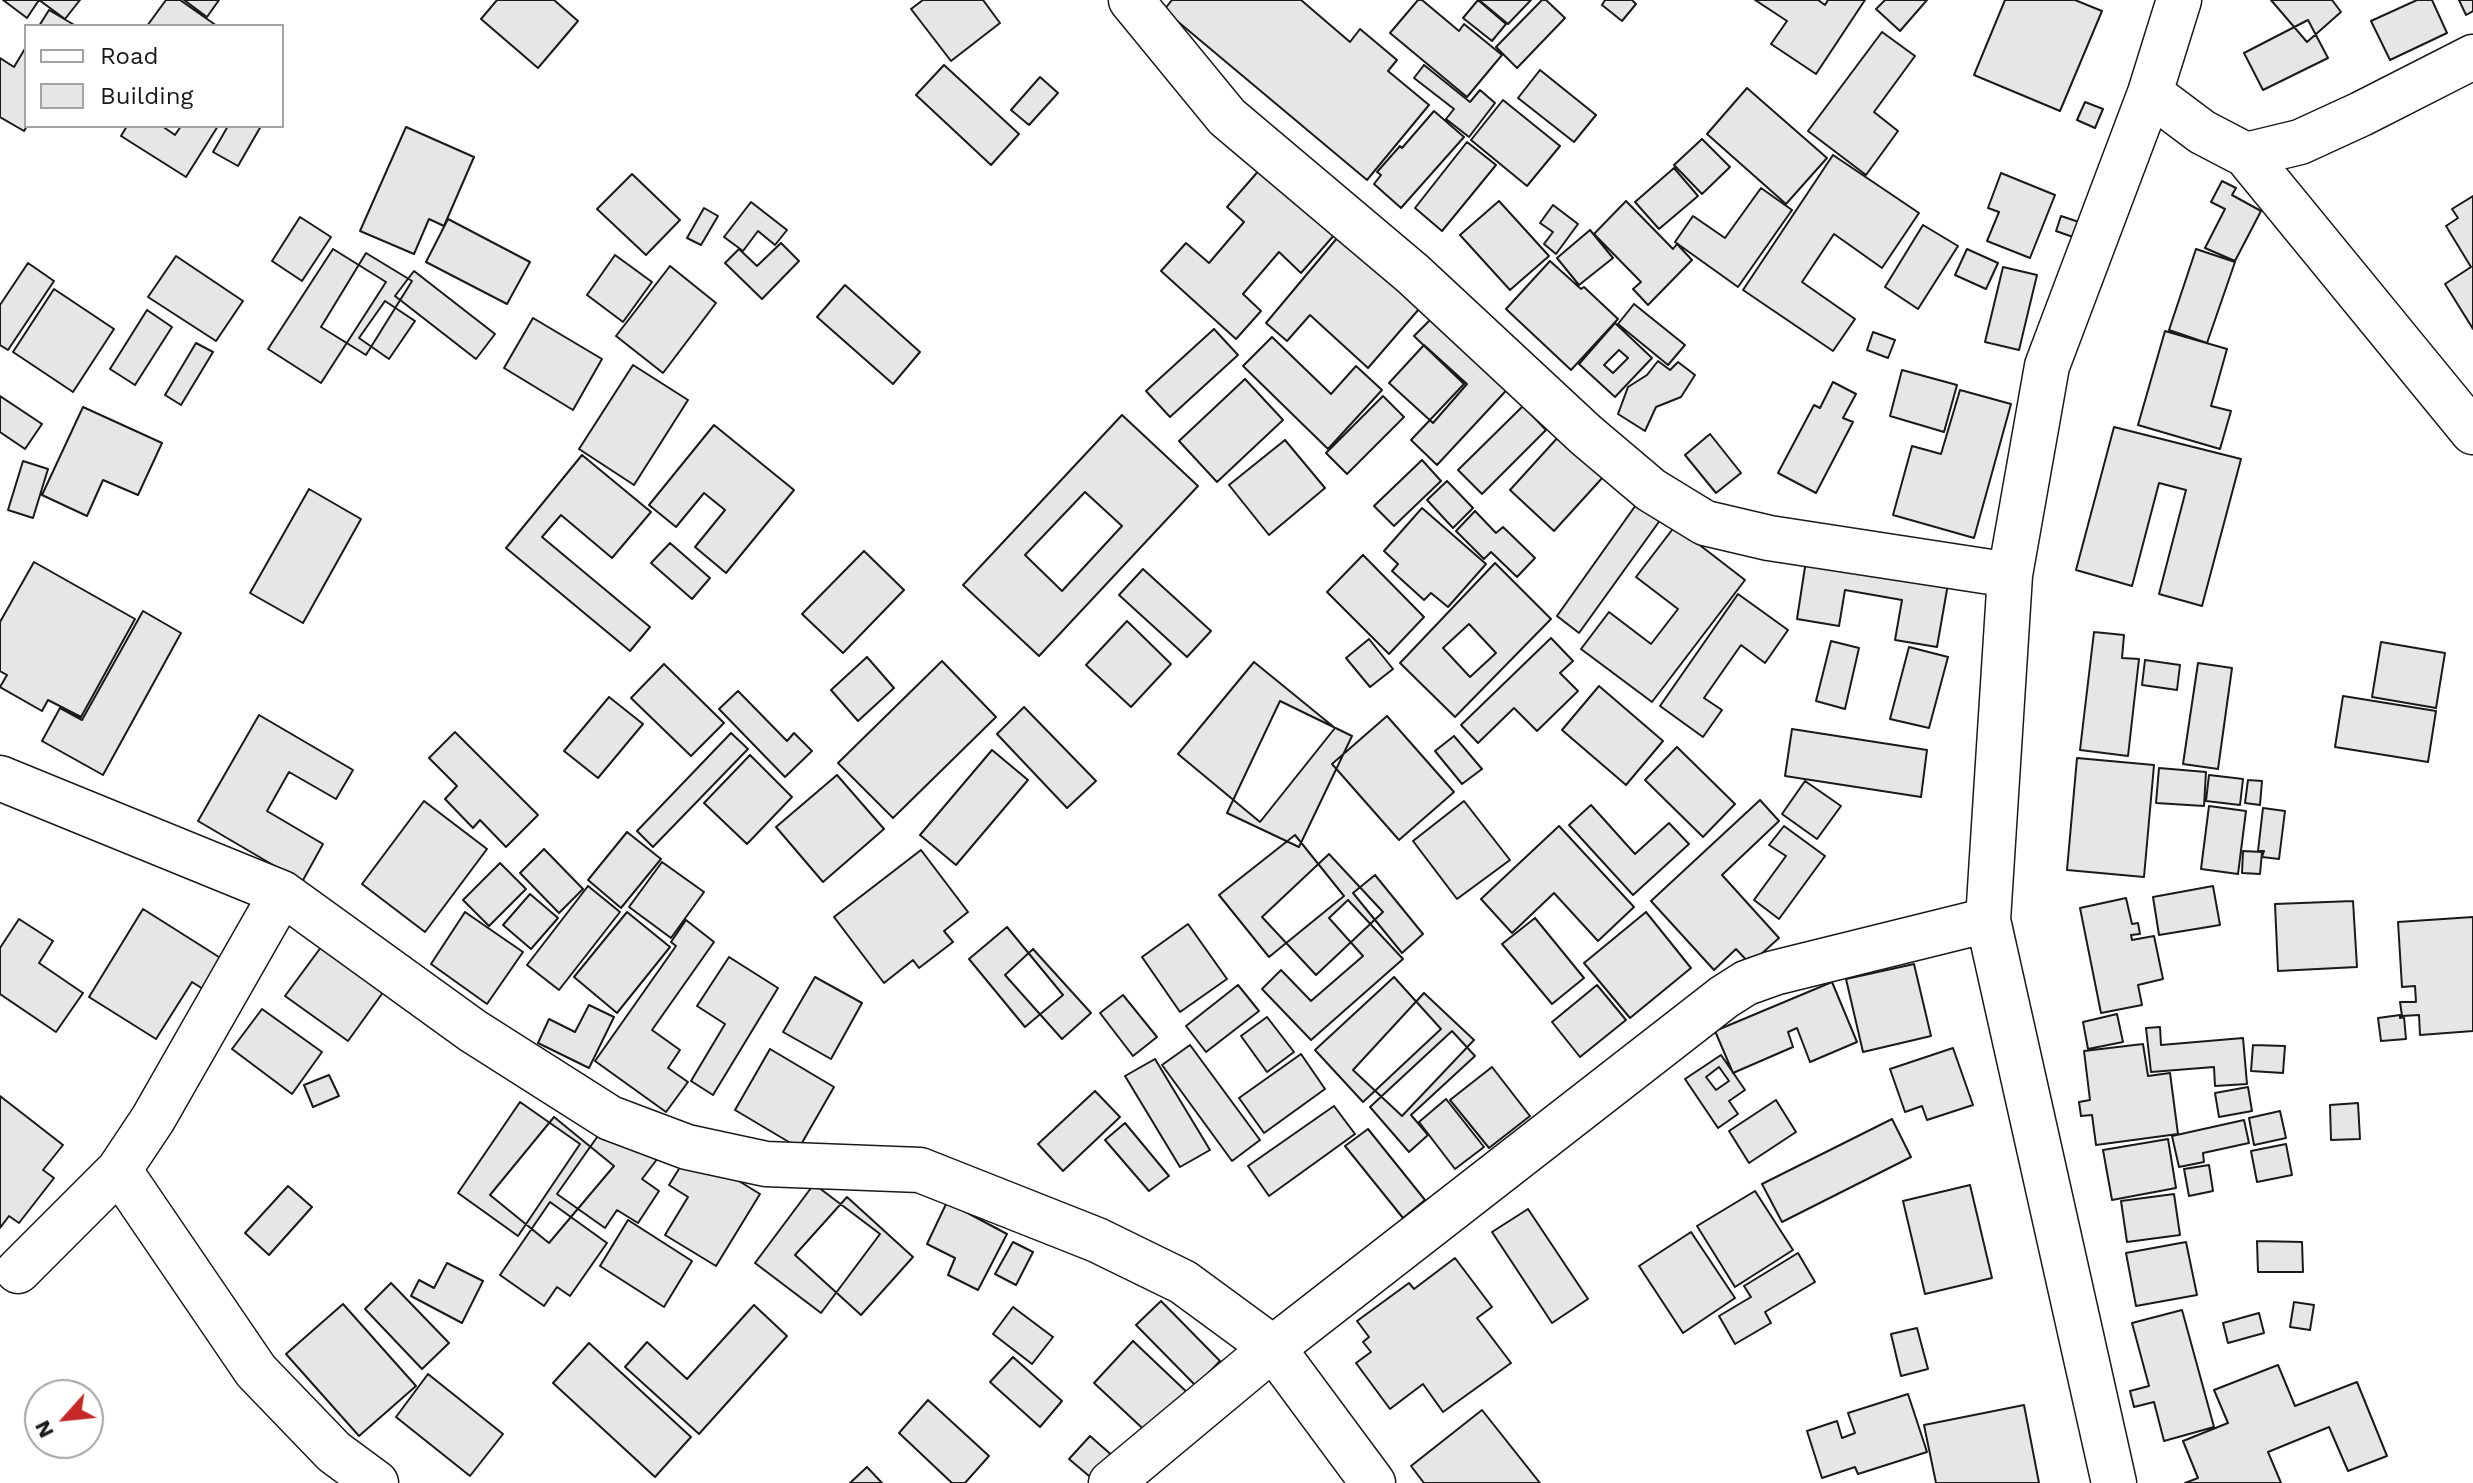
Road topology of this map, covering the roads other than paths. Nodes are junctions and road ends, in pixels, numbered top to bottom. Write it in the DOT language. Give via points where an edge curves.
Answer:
graph roads {
  1 [pos="1131,0"];
  2 [pos="2179,0"];
  3 [pos="2473,57"];
  4 [pos="2150,93"];
  5 [pos="2246,155"];
  6 [pos="2473,432"];
  7 [pos="2010,575"];
  8 [pos="0,778"];
  9 [pos="282,893"];
  10 [pos="1988,920"];
  11 [pos="119,1170"];
  12 [pos="18,1271"];
  13 [pos="1273,1348"];
  14 [pos="376,1483"];
  15 [pos="1111,1483"];
  16 [pos="1373,1483"];
  17 [pos="2114,1483"];
  1 -- 7 [label="street" via="1227,117 1413,274 1651,490 1705,523 1769,538"];
  2 -- 4 [label="street"];
  3 -- 5 [label="street" via="2300,142"];
  4 -- 5 [label="street" via="2202,132"];
  4 -- 7 [label="street" via="2047,366"];
  5 -- 6 [label="street"];
  7 -- 10 [label="street"];
  8 -- 9 [label="street"];
  9 -- 11 [label="street"];
  9 -- 13 [label="street" via="473,1031 610,1118 687,1147 766,1164 920,1170 1097,1240 1183,1282"];
  10 -- 13 [label="street" via="1746,983"];
  10 -- 17 [label="street"];
  11 -- 12 [label="street"];
  11 -- 14 [label="street" via="256,1371 334,1452"];
  13 -- 15 [label="street"];
  13 -- 16 [label="street"];
}
